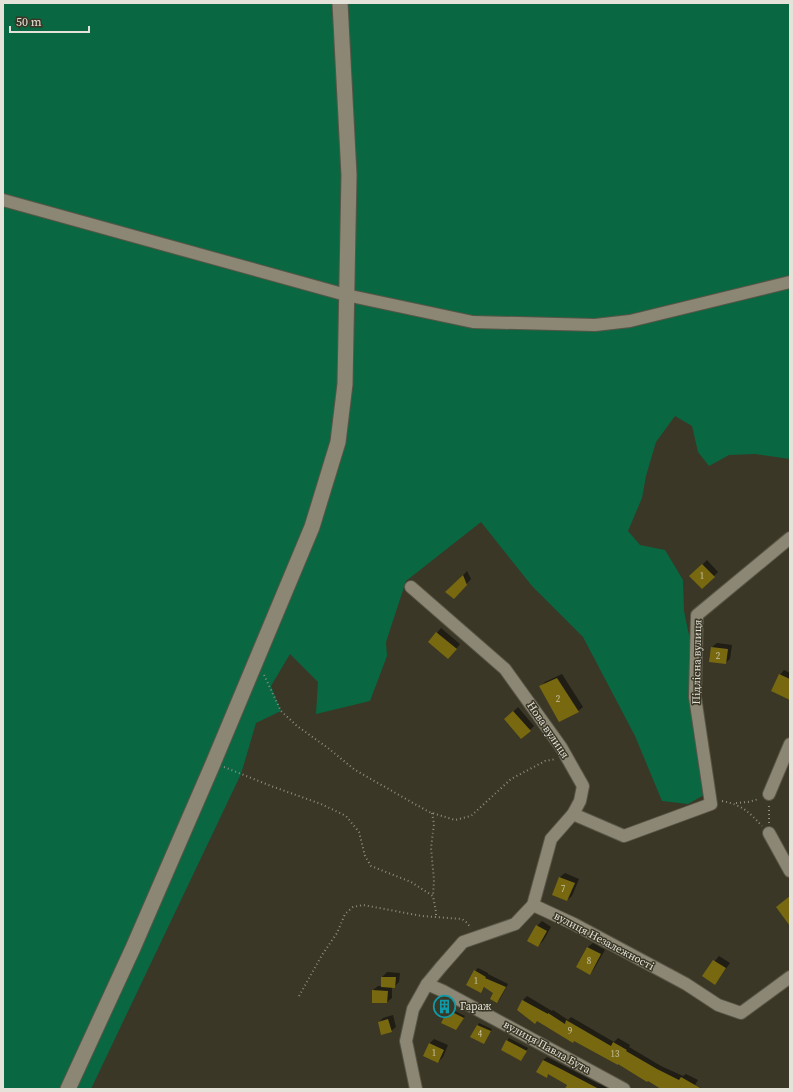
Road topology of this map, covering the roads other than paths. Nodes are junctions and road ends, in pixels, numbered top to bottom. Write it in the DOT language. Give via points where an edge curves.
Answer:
graph roads {
  1 [pos="340,3"];
  2 [pos="3,200"];
  3 [pos="790,282"];
  4 [pos="346,294"];
  5 [pos="790,538"];
  6 [pos="411,587"];
  7 [pos="790,744"];
  8 [pos="769,794"];
  9 [pos="573,814"];
  10 [pos="769,833"];
  11 [pos="790,871"];
  12 [pos="533,905"];
  13 [pos="790,977"];
  14 [pos="427,984"];
  15 [pos="68,1089"];
  16 [pos="416,1089"];
  17 [pos="624,1089"];
  1 -- 4 [label="street" via="349,175"];
  2 -- 4 [label="street"];
  3 -- 4 [label="street" via="630,321 595,324 473,322"];
  4 -- 15 [label="street" via="345,384 338,442 312,527 214,763"];
  5 -- 9 [label="street, Підлісна вулиця" via="697,615 695,697 711,804 624,836"];
  6 -- 9 [label="street, Нова вулиця" via="505,669 561,747 583,786 580,801"];
  7 -- 8 [label="street"];
  9 -- 12 [label="street, Нова вулиця" via="551,839"];
  10 -- 11 [label="street"];
  12 -- 13 [label="street, вулиця Незалежності" via="686,984 718,1005 741,1013"];
  12 -- 14 [label="street" via="515,924 463,942"];
  14 -- 16 [label="street" via="413,1009 406,1041"];
  14 -- 17 [label="street, вулиця Павла Бута"];
}
